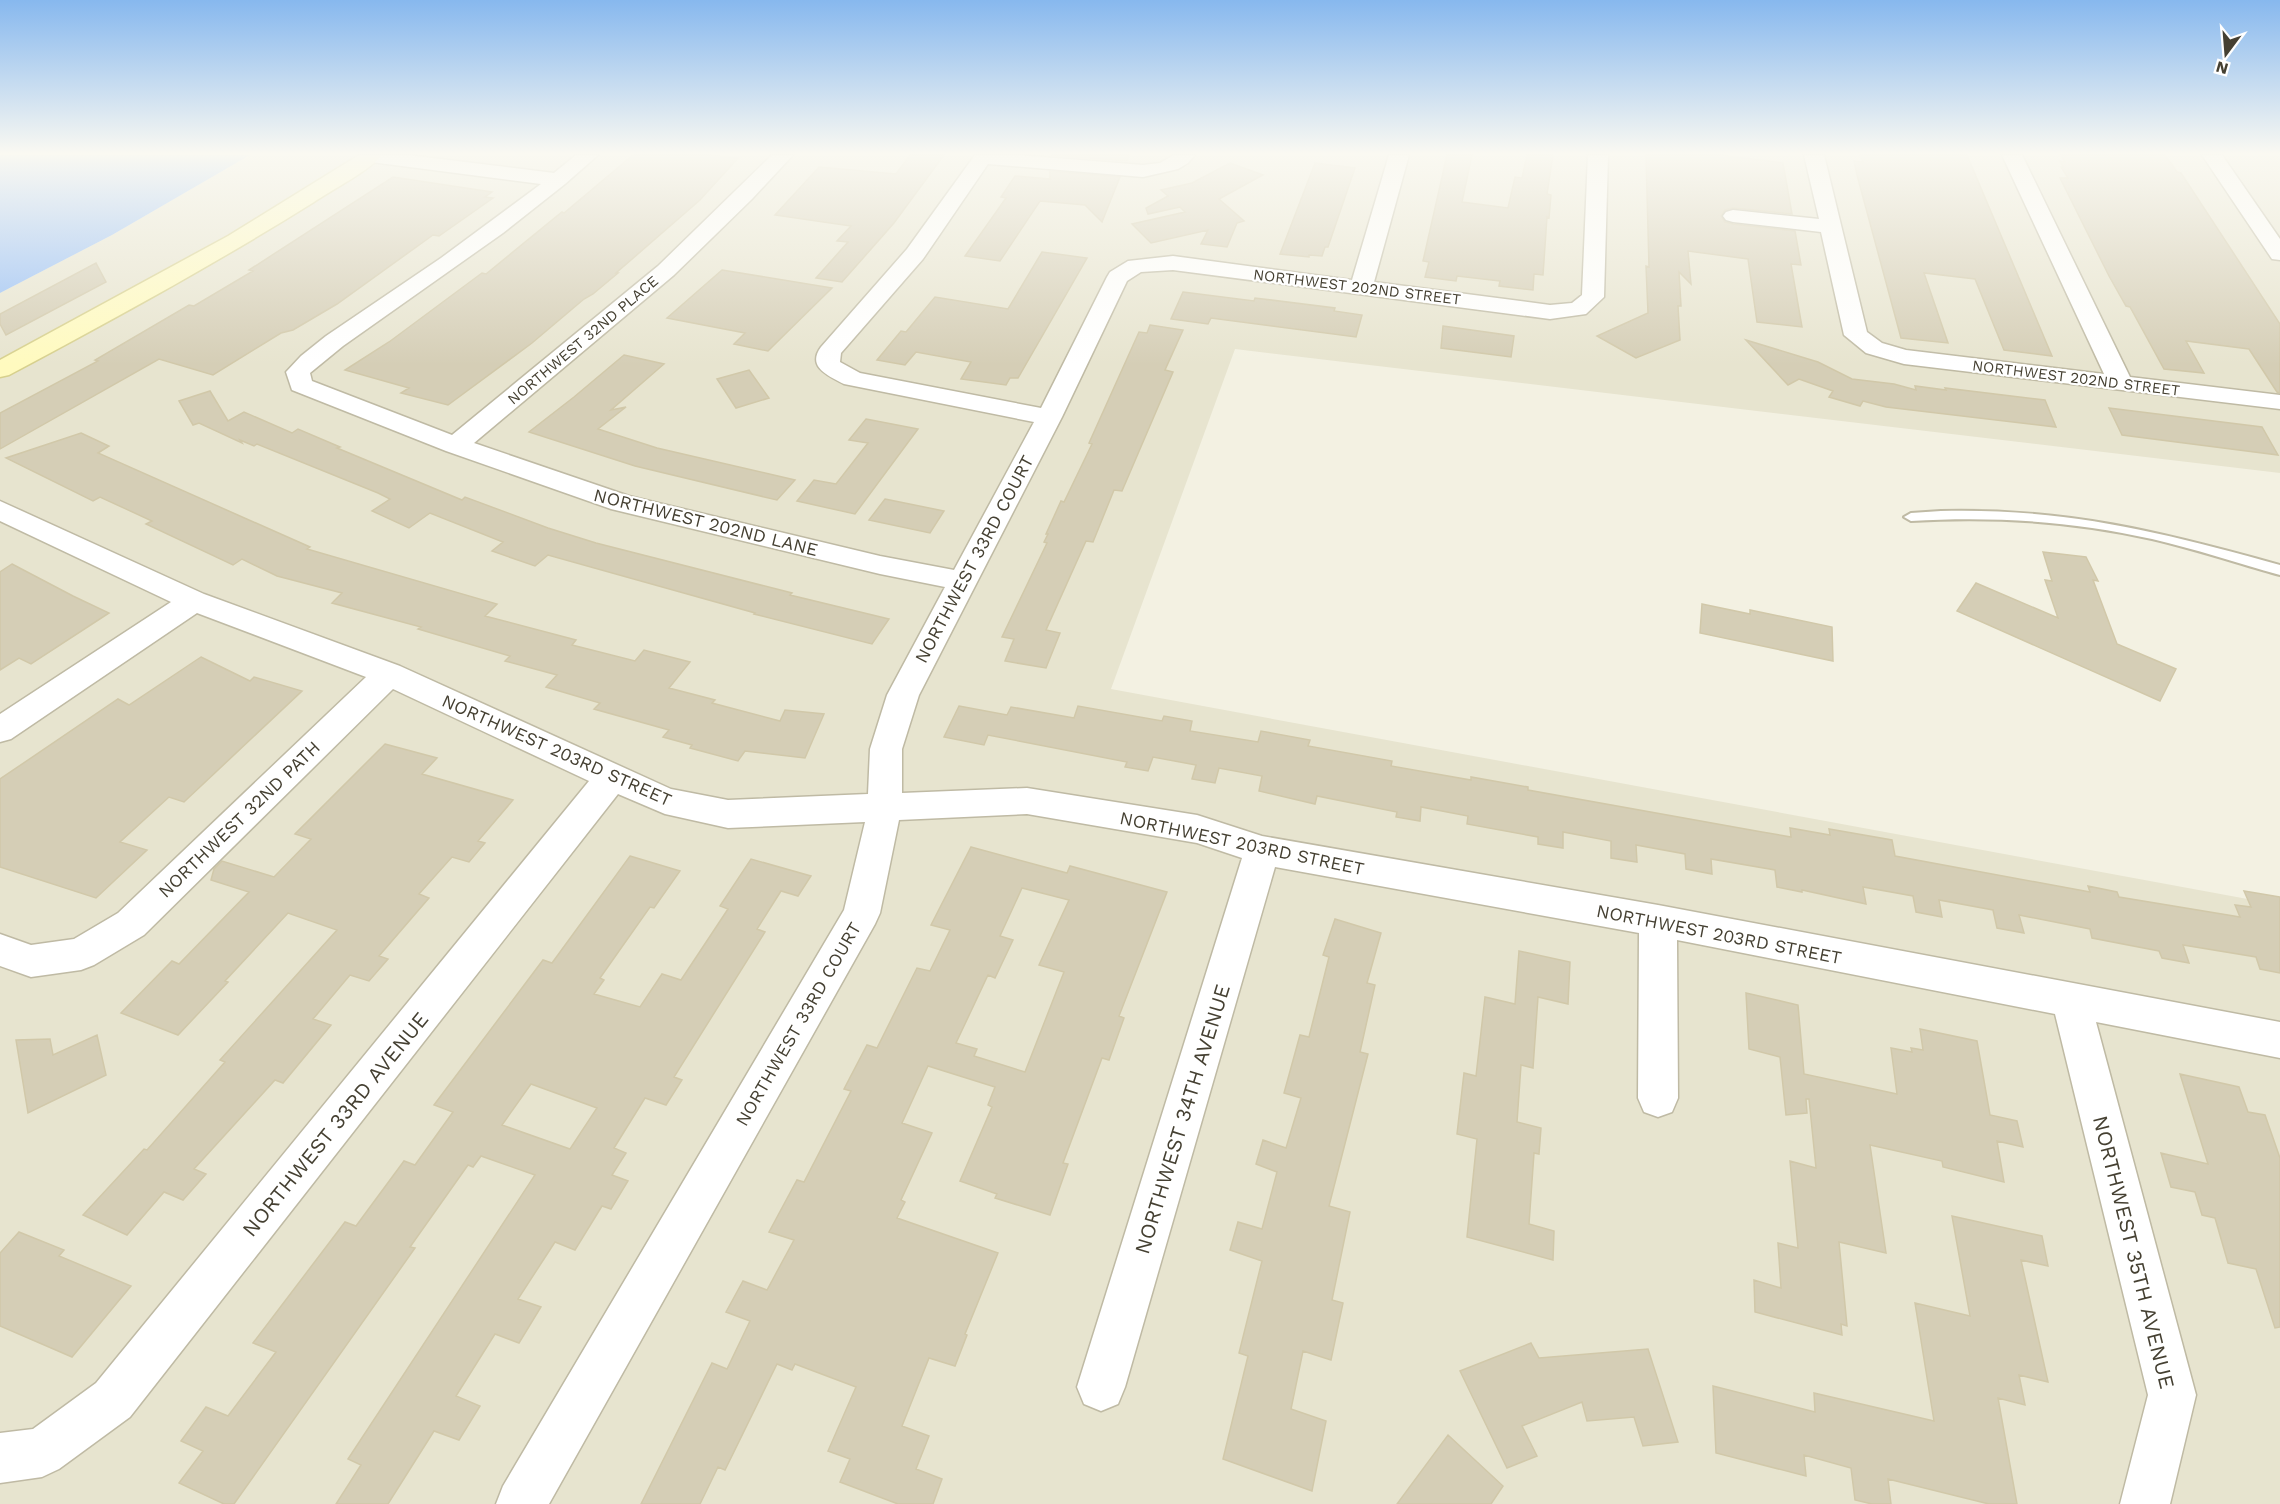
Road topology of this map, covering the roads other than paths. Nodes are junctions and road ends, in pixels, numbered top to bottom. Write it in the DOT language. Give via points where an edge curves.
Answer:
graph roads {
  1 [pos="263,225"];
  2 [pos="500,225"];
  3 [pos="715,225"];
  4 [pos="935,225"];
  5 [pos="1379,225"];
  6 [pos="1596,225"];
  7 [pos="1815,225"];
  8 [pos="2046,225"];
  9 [pos="2260,225"];
  10 [pos="1831,227"];
  11 [pos="2280,254"];
  12 [pos="1136,266"];
  13 [pos="1361,288"];
  14 [pos="0,370"];
  15 [pos="2121,383"];
  16 [pos="2280,402"];
  17 [pos="1049,417"];
  18 [pos="454,445"];
  19 [pos="1911,517"];
  20 [pos="7,522"];
  21 [pos="2280,570"];
  22 [pos="962,581"];
  23 [pos="194,601"];
  24 [pos="389,674"];
  25 [pos="0,730"];
  26 [pos="611,778"];
  27 [pos="885,807"];
  28 [pos="1263,850"];
  29 [pos="1658,921"];
  30 [pos="0,950"];
  31 [pos="2071,1001"];
  32 [pos="2280,1041"];
  33 [pos="1658,1098"];
  34 [pos="1101,1387"];
  35 [pos="21,1455"];
  36 [pos="521,1504"];
  37 [pos="2145,1504"];
  1 -- 14 [label="street"];
  2 -- 18 [label="street, NORTHWEST 202ND LANE" via="316,353 298,372 301,385"];
  3 -- 18 [label="street, NORTHWEST 32ND PLACE" via="622,310"];
  4 -- 17 [label="street" via="829,352 828,365 853,379"];
  5 -- 13 [label="street"];
  6 -- 13 [label="street, NORTHWEST 202ND STREET" via="1593,297 1578,309 1550,312"];
  7 -- 10 [label="street"];
  8 -- 15 [label="street"];
  9 -- 11 [label="street"];
  10 -- 15 [label="street, NORTHWEST 202ND STREET" via="1856,335 1874,348 1904,357"];
  12 -- 13 [label="street, NORTHWEST 202ND STREET" via="1173,263"];
  12 -- 17 [label="street, NORTHWEST 33RD COURT" via="1118,277"];
  15 -- 16 [label="street, NORTHWEST 202ND STREET"];
  17 -- 22 [label="street, NORTHWEST 33RD COURT"];
  18 -- 22 [label="street, NORTHWEST 202ND LANE" via="621,503"];
  19 -- 21 [label="lane" via="1960,513 2096,524"];
  20 -- 23 [label="street, NORTHWEST 203RD STREET"];
  22 -- 27 [label="street, NORTHWEST 33RD COURT" via="903,695 886,749"];
  23 -- 24 [label="street, NORTHWEST 203RD STREET"];
  23 -- 25 [label="street"];
  24 -- 26 [label="street, NORTHWEST 203RD STREET"];
  24 -- 30 [label="street, NORTHWEST 32ND PATH" via="131,924 81,954 31,961"];
  26 -- 27 [label="street, NORTHWEST 203RD STREET" via="665,801 728,814"];
  26 -- 35 [label="street, NORTHWEST 33RD AVENUE" via="113,1400"];
  27 -- 28 [label="street, NORTHWEST 203RD STREET" via="1027,801 1197,829"];
  27 -- 36 [label="street, NORTHWEST 33RD COURT" via="862,913"];
  28 -- 29 [label="street, NORTHWEST 203RD STREET"];
  28 -- 34 [label="street, NORTHWEST 34TH AVENUE"];
  29 -- 31 [label="street, NORTHWEST 203RD STREET"];
  29 -- 33 [label="street"];
  31 -- 32 [label="street, NORTHWEST 203RD STREET"];
  31 -- 37 [label="street, NORTHWEST 35TH AVENUE" via="2172,1395"];
}
